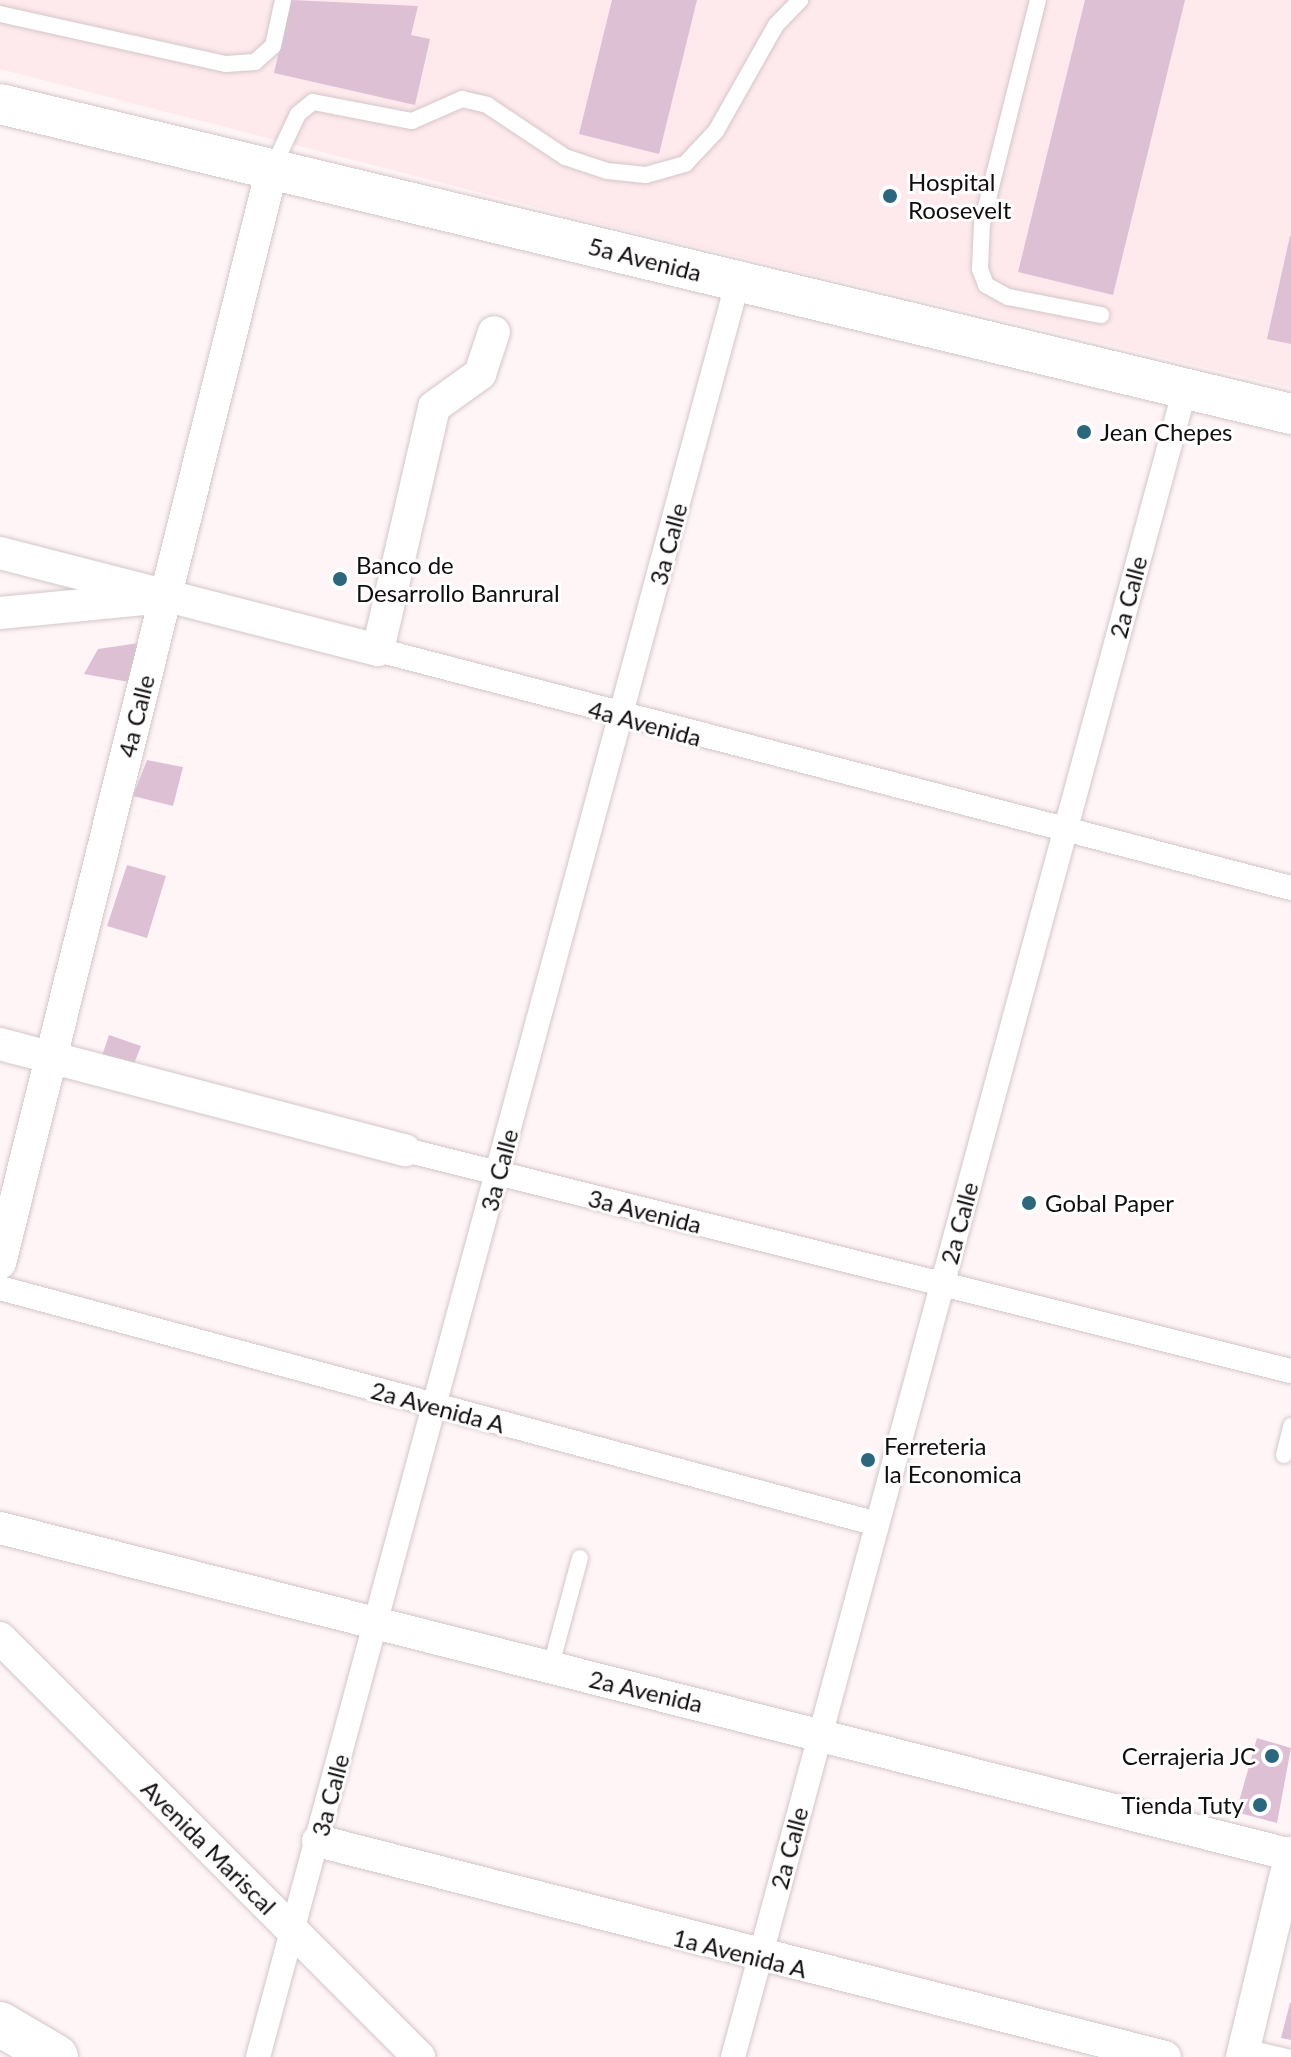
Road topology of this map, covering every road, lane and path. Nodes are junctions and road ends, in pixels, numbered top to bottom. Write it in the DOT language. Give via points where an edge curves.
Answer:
graph roads {
  1 [pos="283,0"];
  2 [pos="800,0"];
  3 [pos="1038,0"];
  4 [pos="0,14"];
  5 [pos="0,104"];
  6 [pos="272,169"];
  7 [pos="738,281"];
  8 [pos="1101,315"];
  9 [pos="494,332"];
  10 [pos="1185,389"];
  11 [pos="1291,414"];
  12 [pos="0,553"];
  13 [pos="165,598"];
  14 [pos="0,613"];
  15 [pos="378,650"];
  16 [pos="621,717"];
  17 [pos="1065,830"];
  18 [pos="1291,888"];
  19 [pos="0,1044"];
  20 [pos="51,1058"];
  21 [pos="405,1150"];
  22 [pos="498,1174"];
  23 [pos="0,1263"];
  24 [pos="942,1285"];
  25 [pos="0,1288"];
  26 [pos="1291,1371"];
  27 [pos="435,1406"];
  28 [pos="1291,1426"];
  29 [pos="1284,1455"];
  30 [pos="877,1524"];
  31 [pos="0,1528"];
  32 [pos="580,1558"];
  33 [pos="376,1627"];
  34 [pos="0,1638"];
  35 [pos="550,1669"];
  36 [pos="821,1732"];
  37 [pos="318,1841"];
  38 [pos="1291,1854"];
  39 [pos="294,1932"];
  40 [pos="759,1959"];
  41 [pos="0,2024"];
  42 [pos="1243,2052"];
  43 [pos="56,2057"];
  44 [pos="258,2057"];
  45 [pos="419,2057"];
  46 [pos="733,2057"];
  47 [pos="1165,2057"];
  48 [pos="1287,2057"];
  1 -- 4 [label="lane" via="273,46 255,62 226,64"];
  2 -- 6 [label="lane" via="776,25 716,131 685,164 646,175 607,171 565,157 487,105 462,99 412,121 313,102 298,114"];
  3 -- 8 [label="lane" via="982,223 980,269 986,285 1008,297"];
  5 -- 6 [label="street, 5a Avenida"];
  6 -- 7 [label="street, 5a Avenida"];
  6 -- 13 [label="street, 4a Calle"];
  7 -- 10 [label="street, 5a Avenida"];
  7 -- 16 [label="street, 3a Calle"];
  9 -- 15 [label="street" via="480,374 434,407"];
  10 -- 11 [label="street, 5a Avenida"];
  10 -- 17 [label="street, 2a Calle"];
  12 -- 13 [label="street, 4a Avenida"];
  13 -- 14 [label="street"];
  13 -- 15 [label="street, 4a Avenida"];
  13 -- 20 [label="street, 4a Calle"];
  15 -- 16 [label="street, 4a Avenida"];
  16 -- 17 [label="street, 4a Avenida"];
  16 -- 22 [label="street, 3a Calle"];
  17 -- 18 [label="street, 4a Avenida"];
  17 -- 24 [label="street, 2a Calle"];
  19 -- 20 [label="street, 3a Avenida"];
  20 -- 21 [label="street, 3a Avenida"];
  20 -- 23 [label="street, 4a Calle"];
  21 -- 22 [label="street, 3a Avenida"];
  22 -- 24 [label="street, 3a Avenida"];
  22 -- 27 [label="street, 3a Calle"];
  24 -- 26 [label="street, 3a Avenida"];
  24 -- 30 [label="street, 2a Calle"];
  25 -- 27 [label="street, 2a Avenida A"];
  27 -- 30 [label="street, 2a Avenida A"];
  27 -- 33 [label="street, 3a Calle"];
  28 -- 29 [label="lane"];
  30 -- 36 [label="street, 2a Calle"];
  31 -- 33 [label="street, 2a Avenida"];
  32 -- 35 [label="lane"];
  33 -- 35 [label="street, 2a Avenida"];
  33 -- 37 [label="street, 3a Calle"];
  34 -- 39 [label="street, Avenida Mariscal"];
  35 -- 36 [label="street, 2a Avenida"];
  36 -- 38 [label="street, 2a Avenida"];
  36 -- 40 [label="street, 2a Calle"];
  37 -- 39 [label="street, 3a Calle"];
  37 -- 40 [label="street, 1a Avenida A"];
  38 -- 42 [label="street"];
  39 -- 44 [label="street, 3a Calle"];
  39 -- 45 [label="street, Avenida Mariscal"];
  40 -- 46 [label="street, 2a Calle"];
  40 -- 47 [label="street, 1a Avenida A"];
  41 -- 43 [label="highway"];
  42 -- 48 [label="lane"];
}
